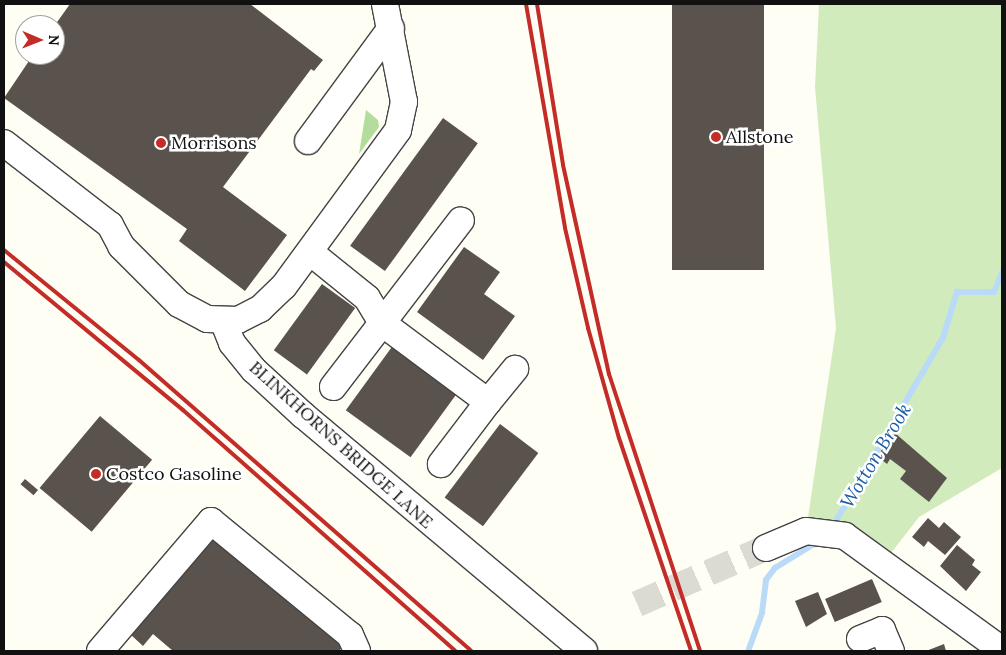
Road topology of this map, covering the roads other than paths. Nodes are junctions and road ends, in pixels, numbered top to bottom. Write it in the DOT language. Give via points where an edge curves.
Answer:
graph roads {
  1 [pos="388,16"];
  2 [pos="308,142"];
  3 [pos="4,143"];
  4 [pos="461,220"];
  5 [pos="310,252"];
  6 [pos="224,323"];
  7 [pos="382,323"];
  8 [pos="515,369"];
  9 [pos="333,387"];
  10 [pos="488,402"];
  11 [pos="441,464"];
  12 [pos="766,548"];
  13 [pos="860,638"];
  14 [pos="1002,650"];
  15 [pos="100,651"];
  16 [pos="357,651"];
  17 [pos="584,651"];
  18 [pos="891,651"];
  1 -- 2 [label="street"];
  1 -- 5 [label="street" via="404,102 398,130"];
  3 -- 6 [label="street" via="110,225 121,246 150,280 179,304"];
  4 -- 7 [label="street"];
  5 -- 6 [label="street" via="260,309"];
  5 -- 7 [label="street" via="367,298"];
  6 -- 17 [label="street, BLINKHORNS BRIDGE LANE" via="232,343 254,370 289,402"];
  7 -- 9 [label="street"];
  7 -- 10 [label="street"];
  8 -- 10 [label="street"];
  10 -- 11 [label="street"];
  12 -- 14 [label="street" via="806,531 835,534"];
  13 -- 18 [label="street" via="882,630"];
  15 -- 16 [label="street" via="211,521 350,635"];
}
